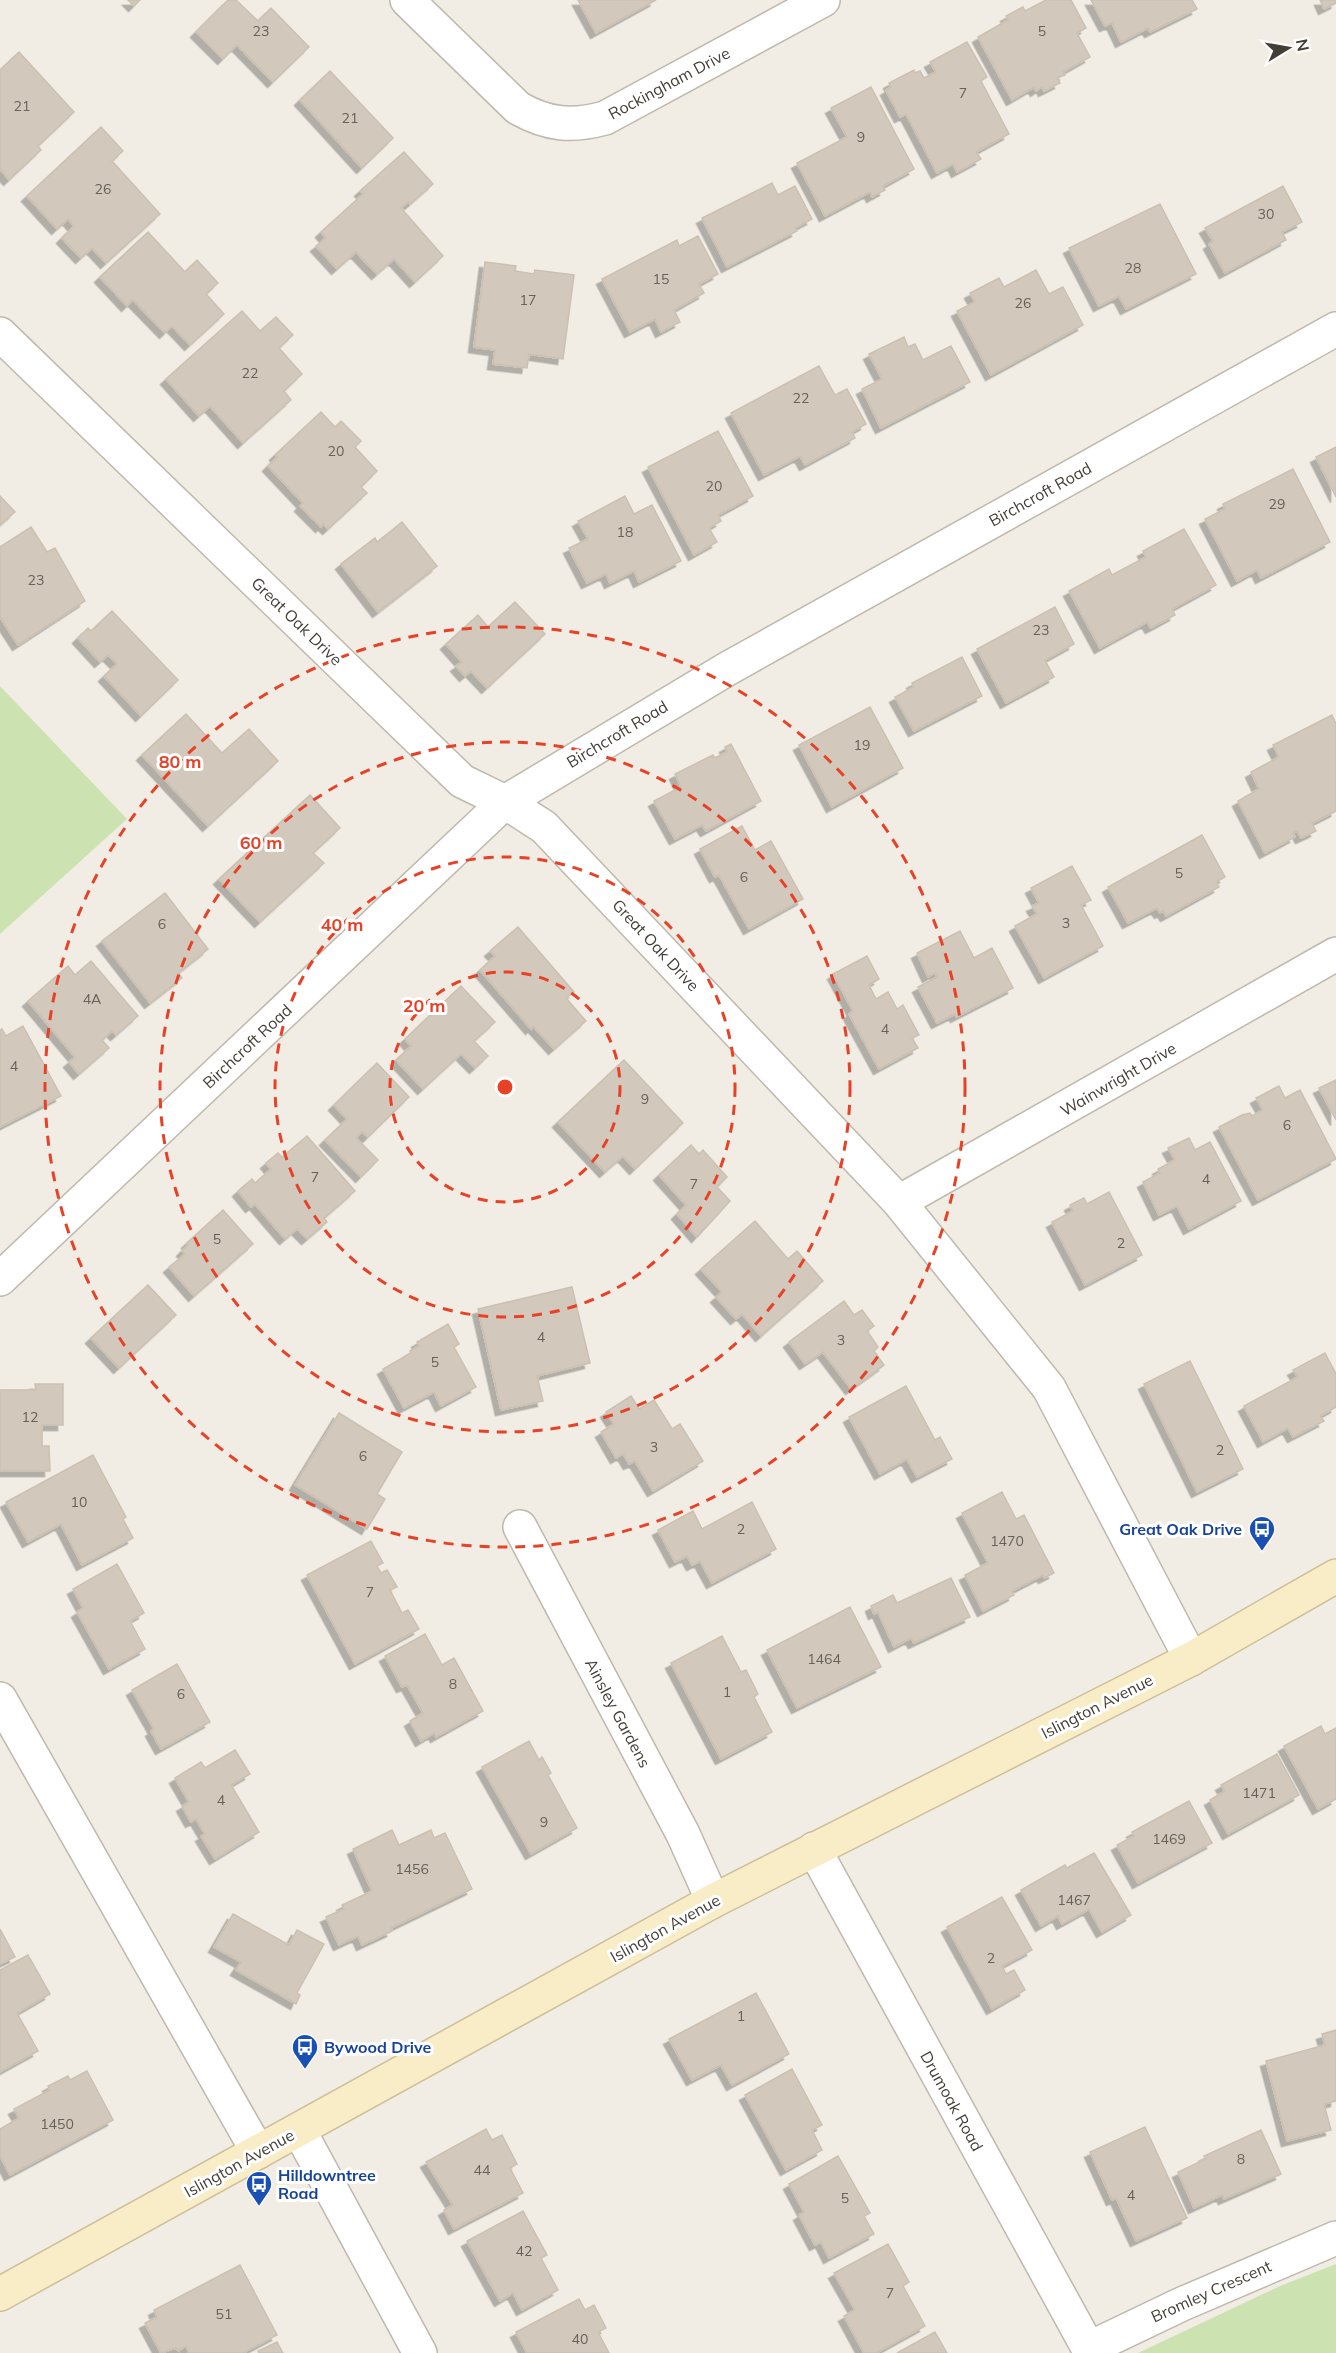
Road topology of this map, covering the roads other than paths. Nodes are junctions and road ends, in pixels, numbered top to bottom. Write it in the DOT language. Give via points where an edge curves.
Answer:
graph roads {
  1 [pos="407,0"];
  2 [pos="823,0"];
  3 [pos="1336,329"];
  4 [pos="0,334"];
  5 [pos="505,802"];
  6 [pos="1336,954"];
  7 [pos="899,1202"];
  8 [pos="0,1279"];
  9 [pos="520,1527"];
  10 [pos="1336,1576"];
  11 [pos="1191,1659"];
  12 [pos="0,1699"];
  13 [pos="814,1849"];
  14 [pos="713,1901"];
  15 [pos="299,2130"];
  16 [pos="258,2152"];
  17 [pos="1336,2238"];
  18 [pos="0,2294"];
  19 [pos="1090,2351"];
  20 [pos="420,2353"];
  1 -- 2 [label="street, Rockingham Drive" via="518,108 560,125 605,118"];
  3 -- 5 [label="street, Birchcroft Road" via="727,669"];
  4 -- 5 [label="street, Great Oak Drive" via="462,781"];
  5 -- 7 [label="street, Great Oak Drive" via="544,827"];
  5 -- 8 [label="street, Birchcroft Road"];
  6 -- 7 [label="street, Wainwright Drive"];
  7 -- 11 [label="street, Great Oak Drive" via="1049,1388"];
  9 -- 14 [label="street, Ainsley Gardens" via="683,1834"];
  10 -- 11 [label="main road, Islington Avenue"];
  11 -- 13 [label="main road, Islington Avenue"];
  12 -- 16 [label="street"];
  13 -- 14 [label="main road, Islington Avenue"];
  13 -- 19 [label="street, Drumoak Road"];
  14 -- 15 [label="main road, Islington Avenue"];
  15 -- 16 [label="main road, Islington Avenue"];
  15 -- 20 [label="street"];
  16 -- 18 [label="main road, Islington Avenue"];
  17 -- 19 [label="street, Bromley Crescent" via="1182,2304"];
}
